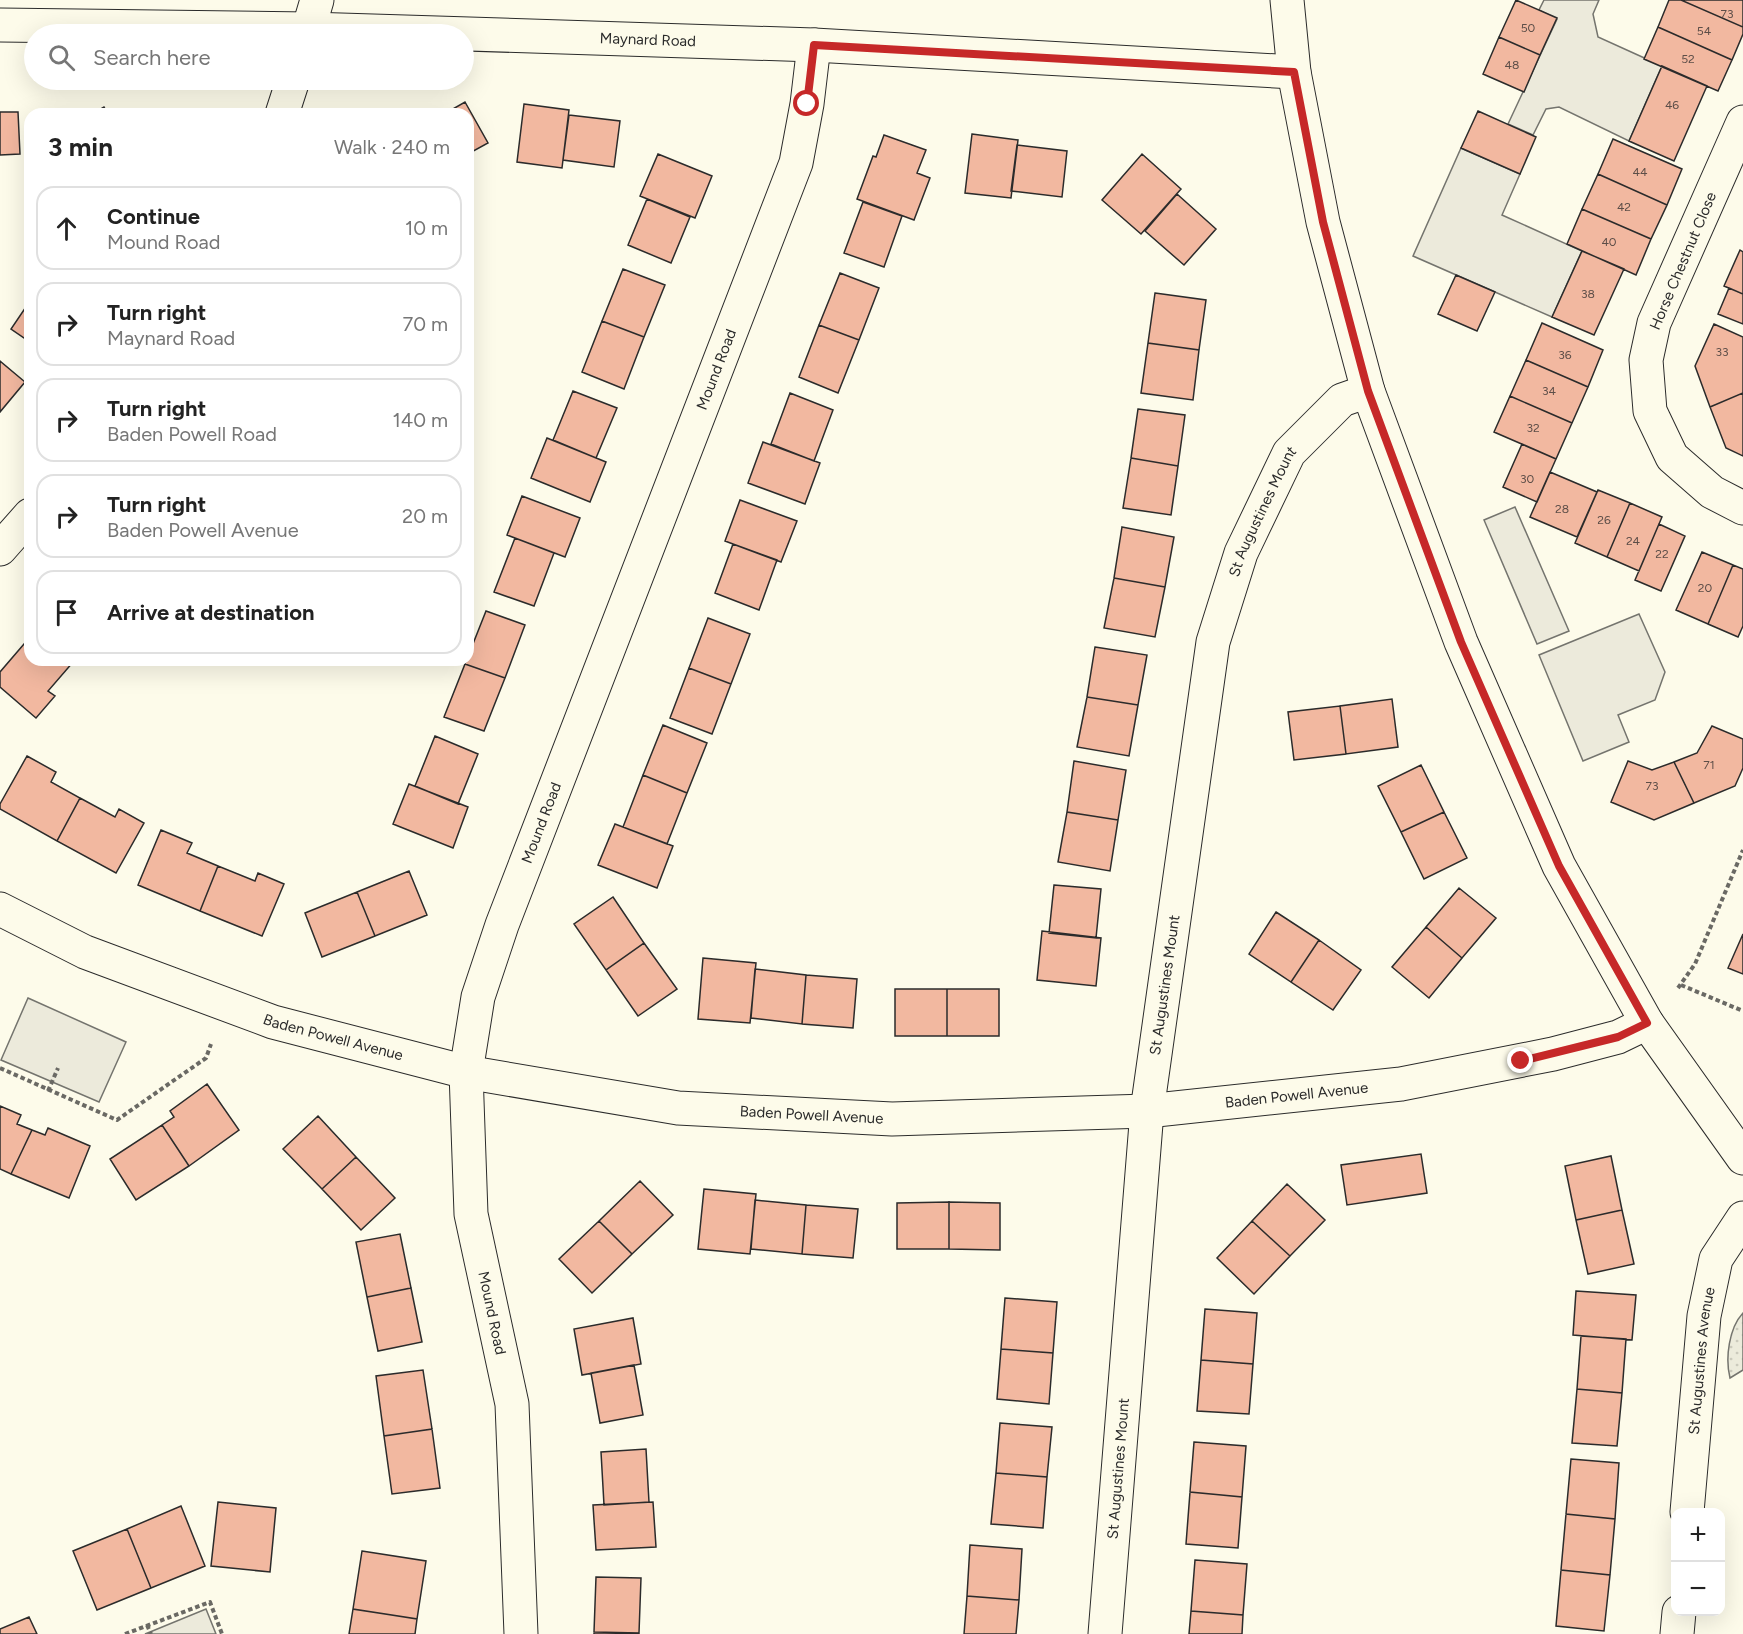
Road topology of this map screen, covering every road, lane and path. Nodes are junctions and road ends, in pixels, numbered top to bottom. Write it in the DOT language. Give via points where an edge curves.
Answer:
graph roads {
  1 [pos="1287,0"];
  2 [pos="311,21"];
  3 [pos="78,24"];
  4 [pos="374,24"];
  5 [pos="0,25"];
  6 [pos="24,25"];
  7 [pos="474,29"];
  8 [pos="814,45"];
  9 [pos="1294,72"];
  10 [pos="290,90"];
  11 [pos="284,108"];
  12 [pos="1743,122"];
  13 [pos="1368,391"];
  14 [pos="1743,508"];
  15 [pos="24,522"];
  16 [pos="0,549"];
  17 [pos="1743,850"];
  18 [pos="0,909"];
  19 [pos="1681,985"];
  20 [pos="223,1003"];
  21 [pos="1743,1011"];
  22 [pos="1647,1023"];
  23 [pos="0,1068"];
  24 [pos="58,1068"];
  25 [pos="466,1072"];
  26 [pos="48,1091"];
  27 [pos="1147,1111"];
  28 [pos="1743,1158"];
  29 [pos="1743,1218"];
  30 [pos="1687,1508"];
  31 [pos="1679,1616"];
  32 [pos="147,1625"];
  33 [pos="125,1634"];
  34 [pos="151,1634"];
  35 [pos="222,1634"];
  36 [pos="521,1634"];
  37 [pos="1106,1634"];
  38 [pos="1677,1634"];
  1 -- 9 [label="street"];
  2 -- 3 [label="street, Maynard Road"];
  2 -- 4 [label="street, Maynard Road"];
  5 -- 6 [label="street, Maynard Road"];
  7 -- 8 [label="street, Maynard Road"];
  8 -- 9 [label="street, Maynard Road"];
  8 -- 25 [label="street, Mound Road" via="796,163 502,925 478,997"];
  9 -- 13 [label="street" via="1323,222"];
  10 -- 11 [label="street"];
  12 -- 14 [label="street, Horse Chestnut Close" via="1654,323 1646,360 1650,411 1672,457 1712,492"];
  13 -- 22 [label="street" via="1461,642 1559,866"];
  13 -- 27 [label="street, St Augustines Mount" via="1342,400 1289,453 1241,553 1213,642"];
  15 -- 16 [label="street"];
  17 -- 19 [label="path" via="1695,964"];
  18 -- 20 [label="street, Baden Powell Avenue" via="84,952"];
  19 -- 21 [label="path"];
  19 -- 22 [label="path"];
  20 -- 25 [label="street, Baden Powell Avenue" via="273,1022"];
  20 -- 26 [label="path" via="206,1058 117,1120"];
  22 -- 27 [label="street, Baden Powell Avenue" via="1618,1037 1553,1054 1401,1084"];
  22 -- 28 [label="street"];
  23 -- 26 [label="path"];
  24 -- 26 [label="path"];
  25 -- 27 [label="street, Baden Powell Avenue" via="690,1109 892,1119"];
  25 -- 36 [label="street, Mound Road" via="471,1214 512,1404"];
  27 -- 37 [label="street, St Augustines Mount"];
  29 -- 30 [label="street, St Augustines Avenue" via="1716,1259 1704,1316"];
  31 -- 38 [label="street"];
  32 -- 33 [label="path"];
  32 -- 34 [label="path"];
  32 -- 35 [label="path" via="210,1602"];
}
